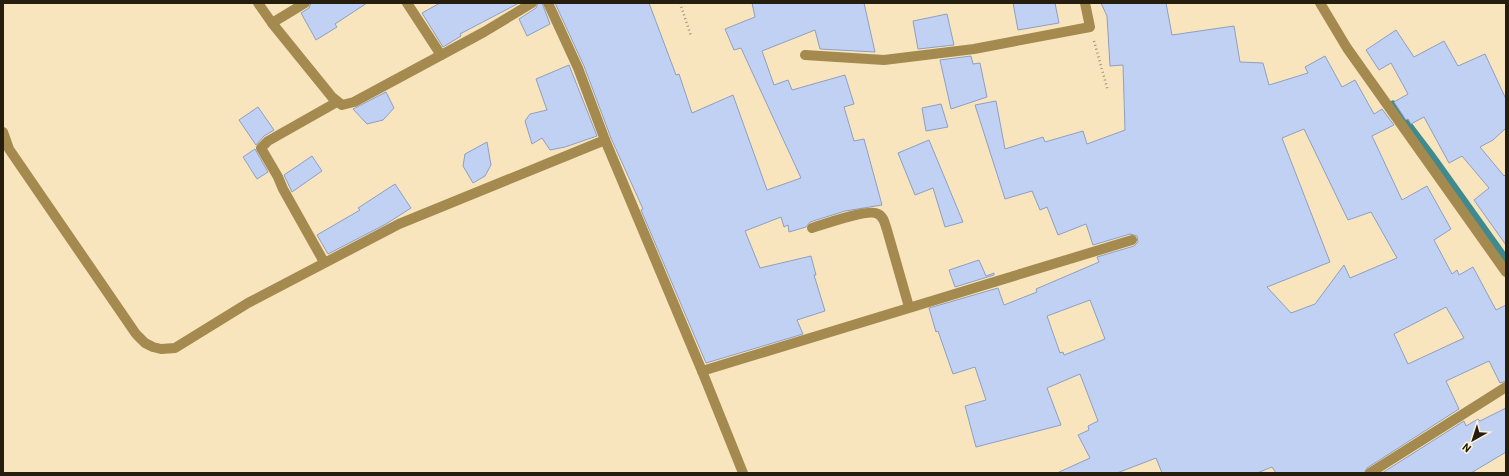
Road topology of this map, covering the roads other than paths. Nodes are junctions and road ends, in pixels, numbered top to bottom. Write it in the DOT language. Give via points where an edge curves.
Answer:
graph roads {
  1 [pos="258,3"];
  2 [pos="305,3"];
  3 [pos="407,3"];
  4 [pos="532,3"];
  5 [pos="548,3"];
  6 [pos="1085,3"];
  7 [pos="1320,3"];
  8 [pos="272,22"];
  9 [pos="441,55"];
  10 [pos="805,55"];
  11 [pos="337,102"];
  12 [pos="3,132"];
  13 [pos="605,140"];
  14 [pos="812,228"];
  15 [pos="1132,240"];
  16 [pos="324,262"];
  17 [pos="1506,272"];
  18 [pos="909,307"];
  19 [pos="702,371"];
  20 [pos="1506,387"];
  21 [pos="742,473"];
  22 [pos="1370,473"];
  1 -- 8 [label="street"];
  2 -- 8 [label="street"];
  3 -- 9 [label="street"];
  4 -- 9 [label="street"];
  5 -- 13 [label="street" via="578,68"];
  6 -- 10 [label="street" via="1090,27 974,49 884,60"];
  7 -- 17 [label="street" via="1347,48"];
  8 -- 11 [label="street"];
  9 -- 11 [label="street" via="354,102 342,105"];
  11 -- 16 [label="street" via="268,141 261,148"];
  12 -- 16 [label="street" via="9,149 136,334 153,347 167,350 182,344 248,303"];
  13 -- 16 [label="street" via="418,215"];
  13 -- 19 [label="street"];
  14 -- 18 [label="street" via="870,212 880,215 887,230"];
  15 -- 18 [label="street"];
  18 -- 19 [label="street"];
  19 -- 21 [label="street"];
  20 -- 22 [label="street"];
}
